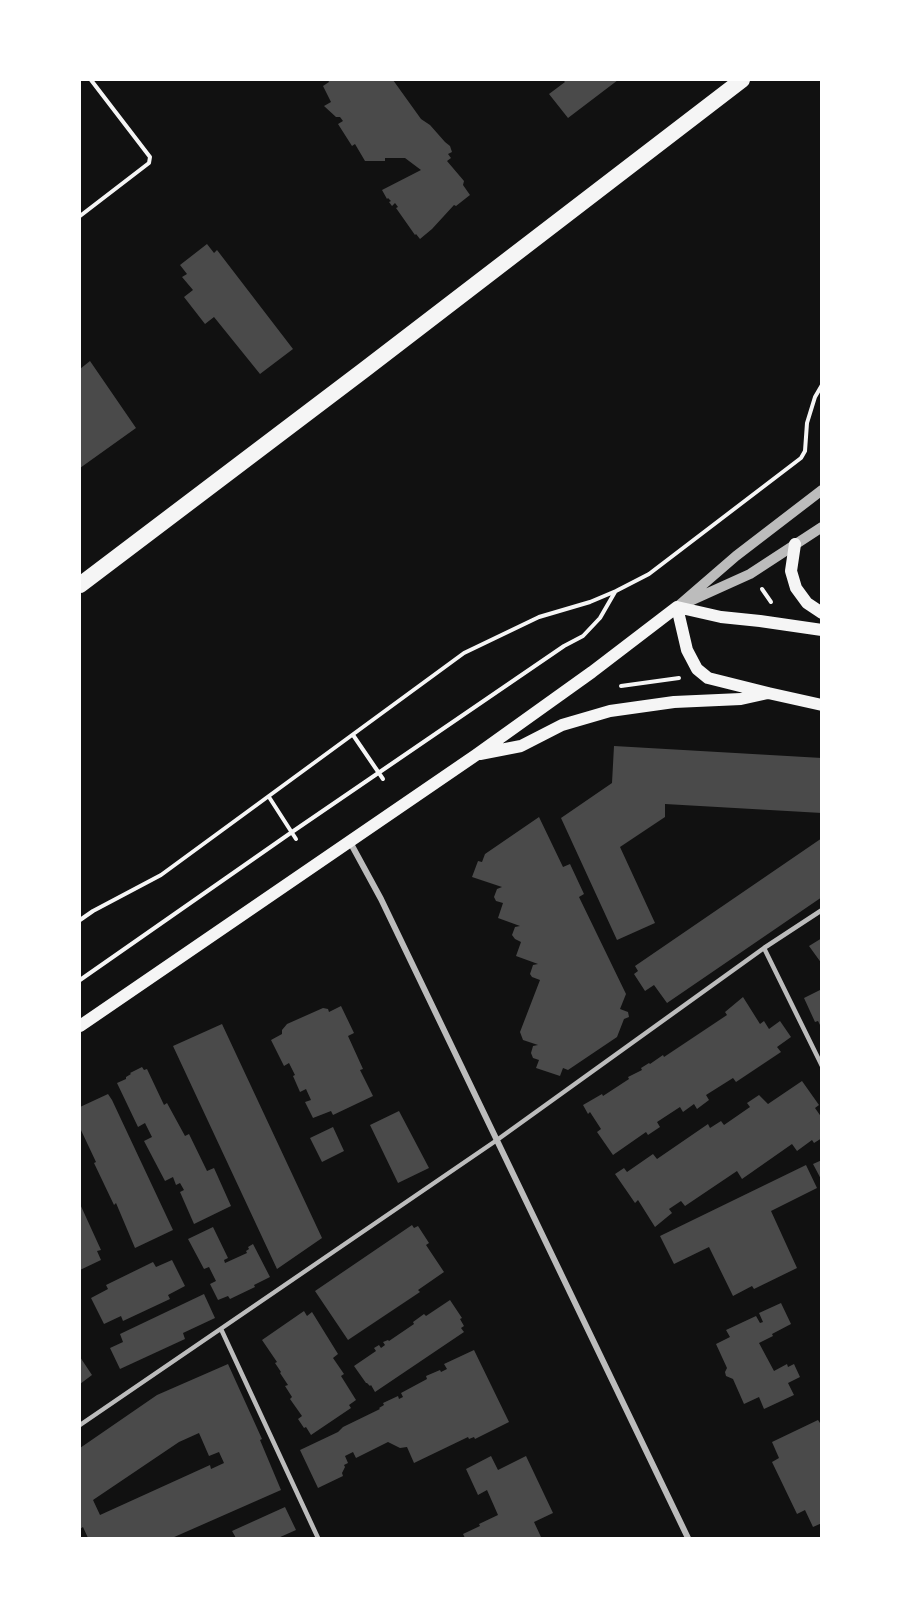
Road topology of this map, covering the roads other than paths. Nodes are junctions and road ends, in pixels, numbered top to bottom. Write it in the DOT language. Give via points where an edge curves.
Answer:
graph roads {
  1 [pos="742,80"];
  2 [pos="822,490"];
  3 [pos="822,527"];
  4 [pos="795,544"];
  5 [pos="80,585"];
  6 [pos="677,607"];
  7 [pos="822,613"];
  8 [pos="822,630"];
  9 [pos="768,693"];
  10 [pos="822,705"];
  11 [pos="476,755"];
  12 [pos="350,842"];
  13 [pos="822,910"];
  14 [pos="764,948"];
  15 [pos="80,1026"];
  16 [pos="822,1066"];
  17 [pos="497,1140"];
  18 [pos="221,1329"];
  19 [pos="80,1425"];
  20 [pos="318,1539"];
  21 [pos="688,1539"];
  1 -- 5 [label="highway"];
  2 -- 6 [label="street"];
  3 -- 4 [label="street"];
  4 -- 6 [label="street" via="750,574"];
  4 -- 7 [label="main road" via="791,571 796,588 807,603"];
  6 -- 8 [label="main road"];
  6 -- 9 [label="main road" via="687,650 697,669 708,678"];
  6 -- 11 [label="main road"];
  9 -- 10 [label="main road"];
  9 -- 11 [label="main road" via="610,711 562,725 521,746"];
  11 -- 12 [label="main road"];
  12 -- 15 [label="main road"];
  12 -- 17 [label="street"];
  13 -- 14 [label="lane"];
  14 -- 16 [label="lane"];
  14 -- 17 [label="lane"];
  17 -- 18 [label="lane"];
  17 -- 21 [label="street"];
  18 -- 19 [label="lane"];
  18 -- 20 [label="lane"];
}
